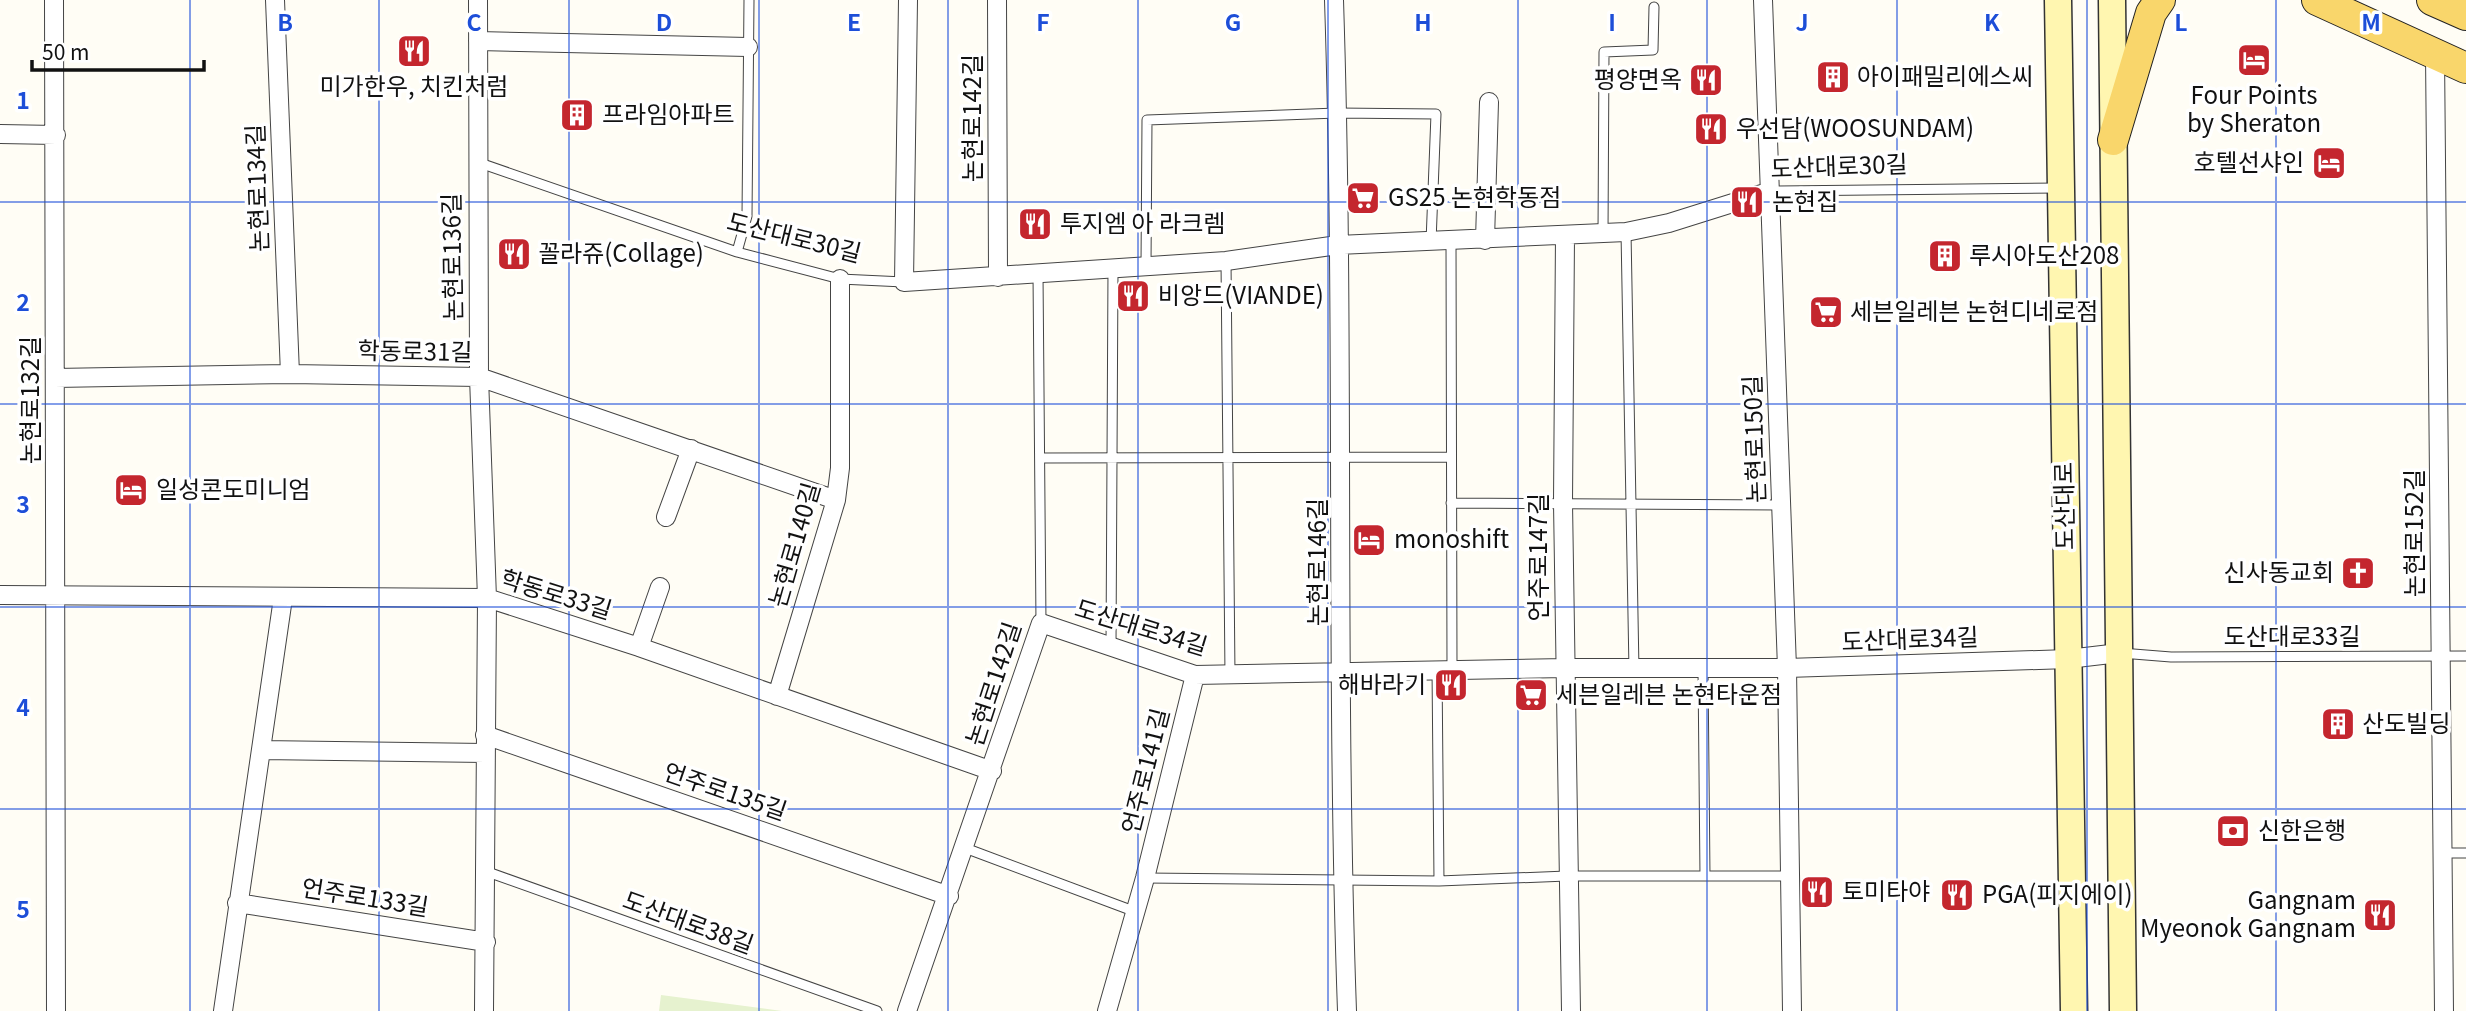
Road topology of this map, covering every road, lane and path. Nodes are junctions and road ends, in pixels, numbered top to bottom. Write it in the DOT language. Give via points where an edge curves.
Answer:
graph roads {
  1 [pos="54,0"];
  2 [pos="275,0"];
  3 [pos="478,0"];
  4 [pos="748,0"];
  5 [pos="908,0"];
  6 [pos="998,0"];
  7 [pos="1334,0"];
  8 [pos="1763,0"];
  9 [pos="2058,0"];
  10 [pos="2112,0"];
  11 [pos="2160,0"];
  12 [pos="2318,0"];
  13 [pos="2432,0"];
  14 [pos="1654,6"];
  15 [pos="2466,15"];
  16 [pos="478,41"];
  17 [pos="748,47"];
  18 [pos="2435,54"];
  19 [pos="2466,68"];
  20 [pos="1489,102"];
  21 [pos="1337,113"];
  22 [pos="0,134"];
  23 [pos="56,135"];
  24 [pos="2113,140"];
  25 [pos="477,162"];
  26 [pos="2060,188"];
  27 [pos="1771,191"];
  28 [pos="1626,232"];
  29 [pos="1603,234"];
  30 [pos="1565,236"];
  31 [pos="1485,240"];
  32 [pos="1451,241"];
  33 [pos="1431,242"];
  34 [pos="1338,245"];
  35 [pos="737,252"];
  36 [pos="1226,261"];
  37 [pos="1146,266"];
  38 [pos="1113,269"];
  39 [pos="1038,274"];
  40 [pos="998,277"];
  41 [pos="840,279"];
  42 [pos="904,282"];
  43 [pos="290,374"];
  44 [pos="479,377"];
  45 [pos="55,378"];
  46 [pos="691,449"];
  47 [pos="1111,457"];
  48 [pos="1450,457"];
  49 [pos="1042,458"];
  50 [pos="1228,458"];
  51 [pos="1341,458"];
  52 [pos="836,500"];
  53 [pos="1451,503"];
  54 [pos="1563,503"];
  55 [pos="1632,504"];
  56 [pos="1782,505"];
  57 [pos="666,517"];
  58 [pos="660,587"];
  59 [pos="0,595"];
  60 [pos="55,595"];
  61 [pos="283,598"];
  62 [pos="486,598"];
  63 [pos="1041,624"];
  64 [pos="639,646"];
  65 [pos="1111,647"];
  66 [pos="2119,653"];
  67 [pos="2441,656"];
  68 [pos="2466,656"];
  69 [pos="2068,659"];
  70 [pos="1565,668"];
  71 [pos="1787,668"];
  72 [pos="1445,669"];
  73 [pos="1703,669"];
  74 [pos="1634,670"];
  75 [pos="1343,673"];
  76 [pos="1195,675"];
  77 [pos="1230,675"];
  78 [pos="777,696"];
  79 [pos="485,744"];
  80 [pos="261,750"];
  81 [pos="992,771"];
  82 [pos="965,848"];
  83 [pos="2444,853"];
  84 [pos="2466,853"];
  85 [pos="485,871"];
  86 [pos="1567,876"];
  87 [pos="1705,876"];
  88 [pos="1790,876"];
  89 [pos="1342,877"];
  90 [pos="1146,878"];
  91 [pos="1439,881"];
  92 [pos="948,895"];
  93 [pos="237,903"];
  94 [pos="1136,912"];
  95 [pos="486,942"];
  96 [pos="56,1011"];
  97 [pos="223,1011"];
  98 [pos="484,1011"];
  99 [pos="877,1011"];
  100 [pos="907,1011"];
  101 [pos="1107,1011"];
  102 [pos="1347,1011"];
  103 [pos="1571,1011"];
  104 [pos="1792,1011"];
  105 [pos="2074,1011"];
  106 [pos="2123,1011"];
  107 [pos="2444,1011"];
  1 -- 23 [label="street, 논현로132길"];
  2 -- 43 [label="street, 논현로134길"];
  3 -- 16 [label="street, 논현로136길"];
  4 -- 17 [label="lane"];
  5 -- 42 [label="street"];
  6 -- 40 [label="street, 논현로142길"];
  7 -- 21 [label="street, 논현로146길"];
  8 -- 27 [label="street, 논현로150길"];
  9 -- 26 [label="main road, 도산대로"];
  10 -- 24 [label="main road"];
  11 -- 24 [label="main road" via="2151,13"];
  12 -- 18 [label="main road"];
  13 -- 15 [label="main road"];
  14 -- 29 [label="lane" via="1653,50 1604,52"];
  16 -- 17 [label="street"];
  16 -- 25 [label="street, 논현로136길"];
  17 -- 35 [label="lane" via="747,216"];
  18 -- 19 [label="main road"];
  18 -- 67 [label="street, 논현로152길"];
  20 -- 31 [label="street"];
  21 -- 33 [label="lane" via="1436,114"];
  21 -- 34 [label="street, 논현로146길"];
  21 -- 37 [label="lane" via="1147,120"];
  22 -- 23 [label="street"];
  23 -- 45 [label="street, 논현로132길"];
  24 -- 66 [label="main road"];
  25 -- 35 [label="lane, 도산대로30길"];
  25 -- 44 [label="street, 논현로136길"];
  26 -- 27 [label="lane, 도산대로30길"];
  26 -- 69 [label="main road, 도산대로"];
  27 -- 28 [label="street, 도산대로30길"];
  27 -- 56 [label="street, 논현로150길"];
  28 -- 29 [label="street, 도산대로30길"];
  28 -- 55 [label="lane"];
  29 -- 30 [label="street, 도산대로30길"];
  30 -- 31 [label="street, 도산대로30길"];
  30 -- 54 [label="street, 언주로147길"];
  31 -- 32 [label="street, 도산대로30길"];
  32 -- 33 [label="street, 도산대로30길"];
  32 -- 48 [label="lane"];
  33 -- 34 [label="street, 도산대로30길"];
  34 -- 36 [label="street, 도산대로30길"];
  34 -- 51 [label="street, 논현로146길"];
  35 -- 41 [label="lane, 도산대로30길"];
  36 -- 37 [label="street, 도산대로30길"];
  36 -- 50 [label="lane"];
  37 -- 38 [label="street, 도산대로30길"];
  38 -- 39 [label="street, 도산대로30길"];
  38 -- 47 [label="lane"];
  39 -- 40 [label="street, 도산대로30길"];
  39 -- 49 [label="lane, 논현로142길"];
  40 -- 42 [label="street, 도산대로30길"];
  41 -- 42 [label="lane, 도산대로30길"];
  41 -- 52 [label="street, 논현로140길"];
  43 -- 44 [label="street, 학동로31길"];
  43 -- 45 [label="street, 학동로31길"];
  44 -- 46 [label="street, 학동로31길"];
  44 -- 62 [label="street, 논현로136길"];
  45 -- 60 [label="street, 논현로132길"];
  46 -- 52 [label="street, 학동로31길"];
  46 -- 57 [label="street"];
  47 -- 49 [label="lane"];
  47 -- 50 [label="lane"];
  47 -- 65 [label="lane"];
  48 -- 51 [label="lane"];
  48 -- 53 [label="lane"];
  49 -- 63 [label="lane, 논현로142길"];
  50 -- 51 [label="lane"];
  50 -- 77 [label="lane"];
  51 -- 75 [label="street, 논현로146길"];
  52 -- 78 [label="street, 논현로140길"];
  53 -- 54 [label="lane"];
  53 -- 72 [label="lane"];
  54 -- 55 [label="lane"];
  54 -- 70 [label="street, 언주로147길"];
  55 -- 56 [label="lane"];
  55 -- 74 [label="lane"];
  56 -- 71 [label="street, 논현로150길"];
  58 -- 64 [label="street"];
  59 -- 60 [label="street, 학동로33길"];
  60 -- 61 [label="street, 학동로33길"];
  60 -- 96 [label="street, 논현로132길"];
  61 -- 62 [label="street, 학동로33길"];
  61 -- 80 [label="street"];
  62 -- 64 [label="street, 학동로33길"];
  62 -- 79 [label="street"];
  63 -- 65 [label="street, 도산대로34길"];
  63 -- 81 [label="street, 논현로142길"];
  64 -- 78 [label="street, 학동로33길"];
  65 -- 76 [label="street, 도산대로34길"];
  66 -- 67 [label="lane, 도산대로33길" via="2171,657"];
  66 -- 69 [label="street, 도산대로34길"];
  66 -- 106 [label="main road"];
  67 -- 68 [label="lane, 도산대로33길"];
  67 -- 83 [label="street, 논현로152길"];
  69 -- 71 [label="street, 도산대로34길"];
  69 -- 105 [label="main road, 도산대로"];
  70 -- 72 [label="street, 도산대로34길"];
  70 -- 74 [label="street, 도산대로34길"];
  70 -- 86 [label="street, 언주로147길"];
  71 -- 73 [label="street, 도산대로34길"];
  71 -- 88 [label="street, 논현로150길"];
  72 -- 75 [label="street, 도산대로34길"];
  72 -- 91 [label="lane"];
  73 -- 74 [label="street, 도산대로34길"];
  73 -- 87 [label="lane"];
  75 -- 77 [label="street, 도산대로34길"];
  75 -- 89 [label="street, 논현로146길"];
  76 -- 77 [label="street, 도산대로34길"];
  76 -- 90 [label="street, 언주로141길"];
  78 -- 81 [label="street, 학동로33길"];
  79 -- 80 [label="street"];
  79 -- 85 [label="street"];
  79 -- 92 [label="street, 언주로135길"];
  80 -- 93 [label="street"];
  81 -- 82 [label="street, 논현로142길"];
  82 -- 92 [label="street, 논현로142길"];
  82 -- 94 [label="lane"];
  83 -- 84 [label="lane"];
  83 -- 107 [label="street, 논현로152길"];
  85 -- 95 [label="street"];
  85 -- 99 [label="lane, 도산대로38길"];
  86 -- 87 [label="lane"];
  86 -- 91 [label="lane"];
  86 -- 103 [label="street, 언주로147길"];
  87 -- 88 [label="lane"];
  88 -- 104 [label="street, 논현로150길"];
  89 -- 90 [label="lane"];
  89 -- 91 [label="lane"];
  89 -- 102 [label="street, 논현로146길"];
  90 -- 94 [label="street, 언주로141길"];
  92 -- 100 [label="street, 논현로142길"];
  93 -- 95 [label="street, 언주로133길"];
  93 -- 97 [label="street"];
  94 -- 101 [label="street, 언주로141길"];
  95 -- 98 [label="street"];
}
